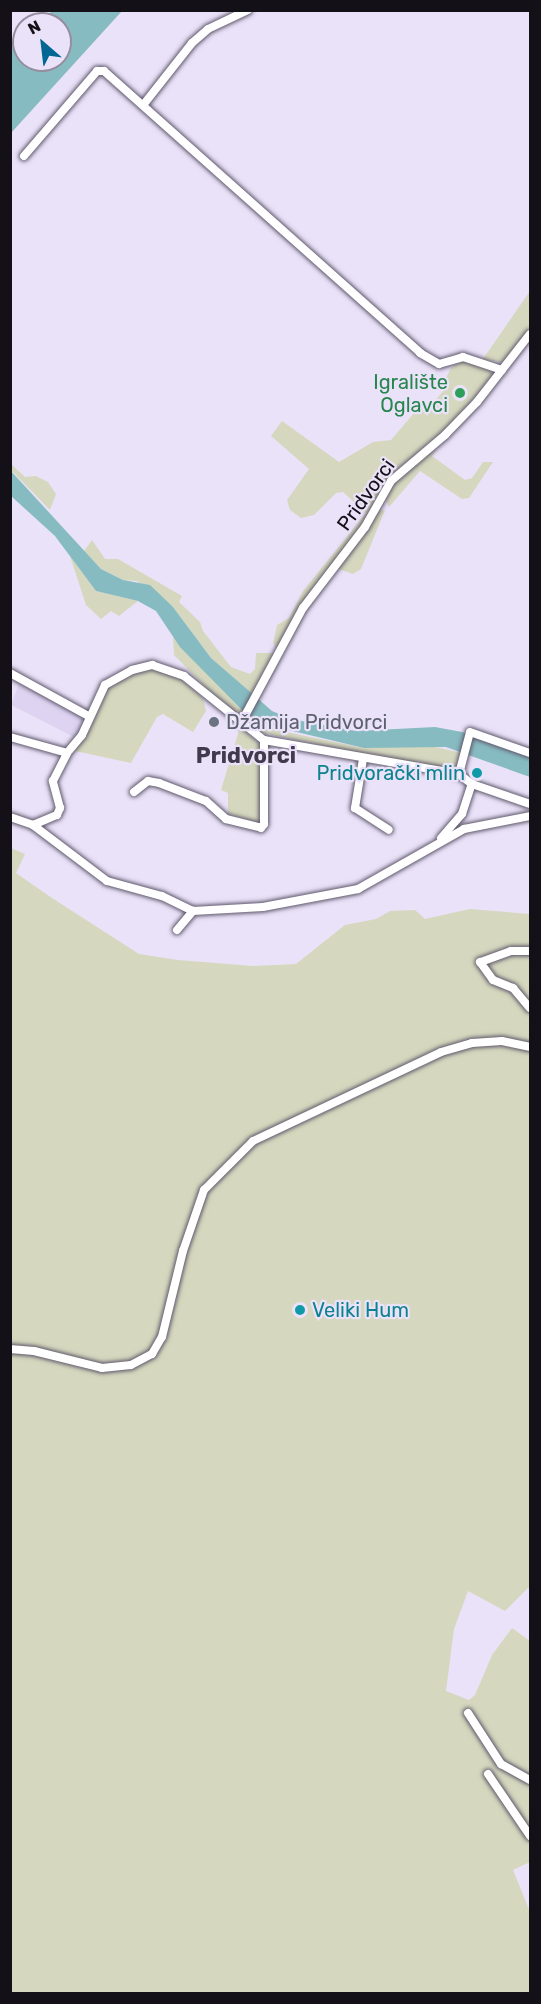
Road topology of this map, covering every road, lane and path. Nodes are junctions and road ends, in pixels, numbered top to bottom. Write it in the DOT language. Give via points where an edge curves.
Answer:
graph roads {
  1 [pos="248,10"];
  2 [pos="144,104"];
  3 [pos="24,156"];
  4 [pos="531,334"];
  5 [pos="502,370"];
  6 [pos="10,673"];
  7 [pos="90,717"];
  8 [pos="241,723"];
  9 [pos="10,736"];
  10 [pos="264,740"];
  11 [pos="67,753"];
  12 [pos="531,753"];
  13 [pos="363,759"];
  14 [pos="459,774"];
  15 [pos="472,784"];
  16 [pos="134,792"];
  17 [pos="531,804"];
  18 [pos="531,816"];
  19 [pos="10,817"];
  20 [pos="33,825"];
  21 [pos="389,830"];
  22 [pos="438,842"];
  23 [pos="193,911"];
  24 [pos="177,930"];
  25 [pos="531,951"];
  26 [pos="531,1008"];
  27 [pos="531,1047"];
  28 [pos="10,1349"];
  29 [pos="468,1713"];
  30 [pos="488,1774"];
  31 [pos="531,1780"];
  32 [pos="531,1836"];
  1 -- 2 [label="street" via="208,29 192,43"];
  2 -- 3 [label="street" via="104,71 97,71"];
  2 -- 5 [label="street" via="420,353 439,364 463,357"];
  4 -- 5 [label="street, Pridvorci"];
  5 -- 8 [label="street, Pridvorci" via="445,435 391,481 365,527 303,608"];
  6 -- 7 [label="street"];
  7 -- 8 [label="street" via="105,685 152,664 184,676"];
  7 -- 11 [label="street"];
  8 -- 10 [label="street"];
  9 -- 11 [label="street"];
  10 -- 13 [label="street" via="304,744"];
  10 -- 16 [label="street" via="261,828 226,819 206,801 159,783 148,782"];
  11 -- 20 [label="street" via="53,781 60,808 57,815"];
  12 -- 14 [label="street" via="470,732"];
  13 -- 14 [label="street"];
  13 -- 21 [label="street" via="355,808"];
  14 -- 15 [label="street"];
  15 -- 17 [label="street"];
  15 -- 22 [label="street" via="462,814"];
  18 -- 22 [label="street" via="484,823"];
  19 -- 20 [label="street"];
  20 -- 23 [label="street" via="107,881"];
  22 -- 23 [label="street" via="358,890 263,907"];
  23 -- 24 [label="street"];
  25 -- 26 [label="street" via="511,951 480,962 493,980 513,988"];
  27 -- 28 [label="street" via="502,1041 472,1042 441,1052 253,1141 204,1190 162,1337 152,1354 131,1365 102,1368"];
  29 -- 31 [label="street" via="501,1764"];
  30 -- 32 [label="street"];
}
